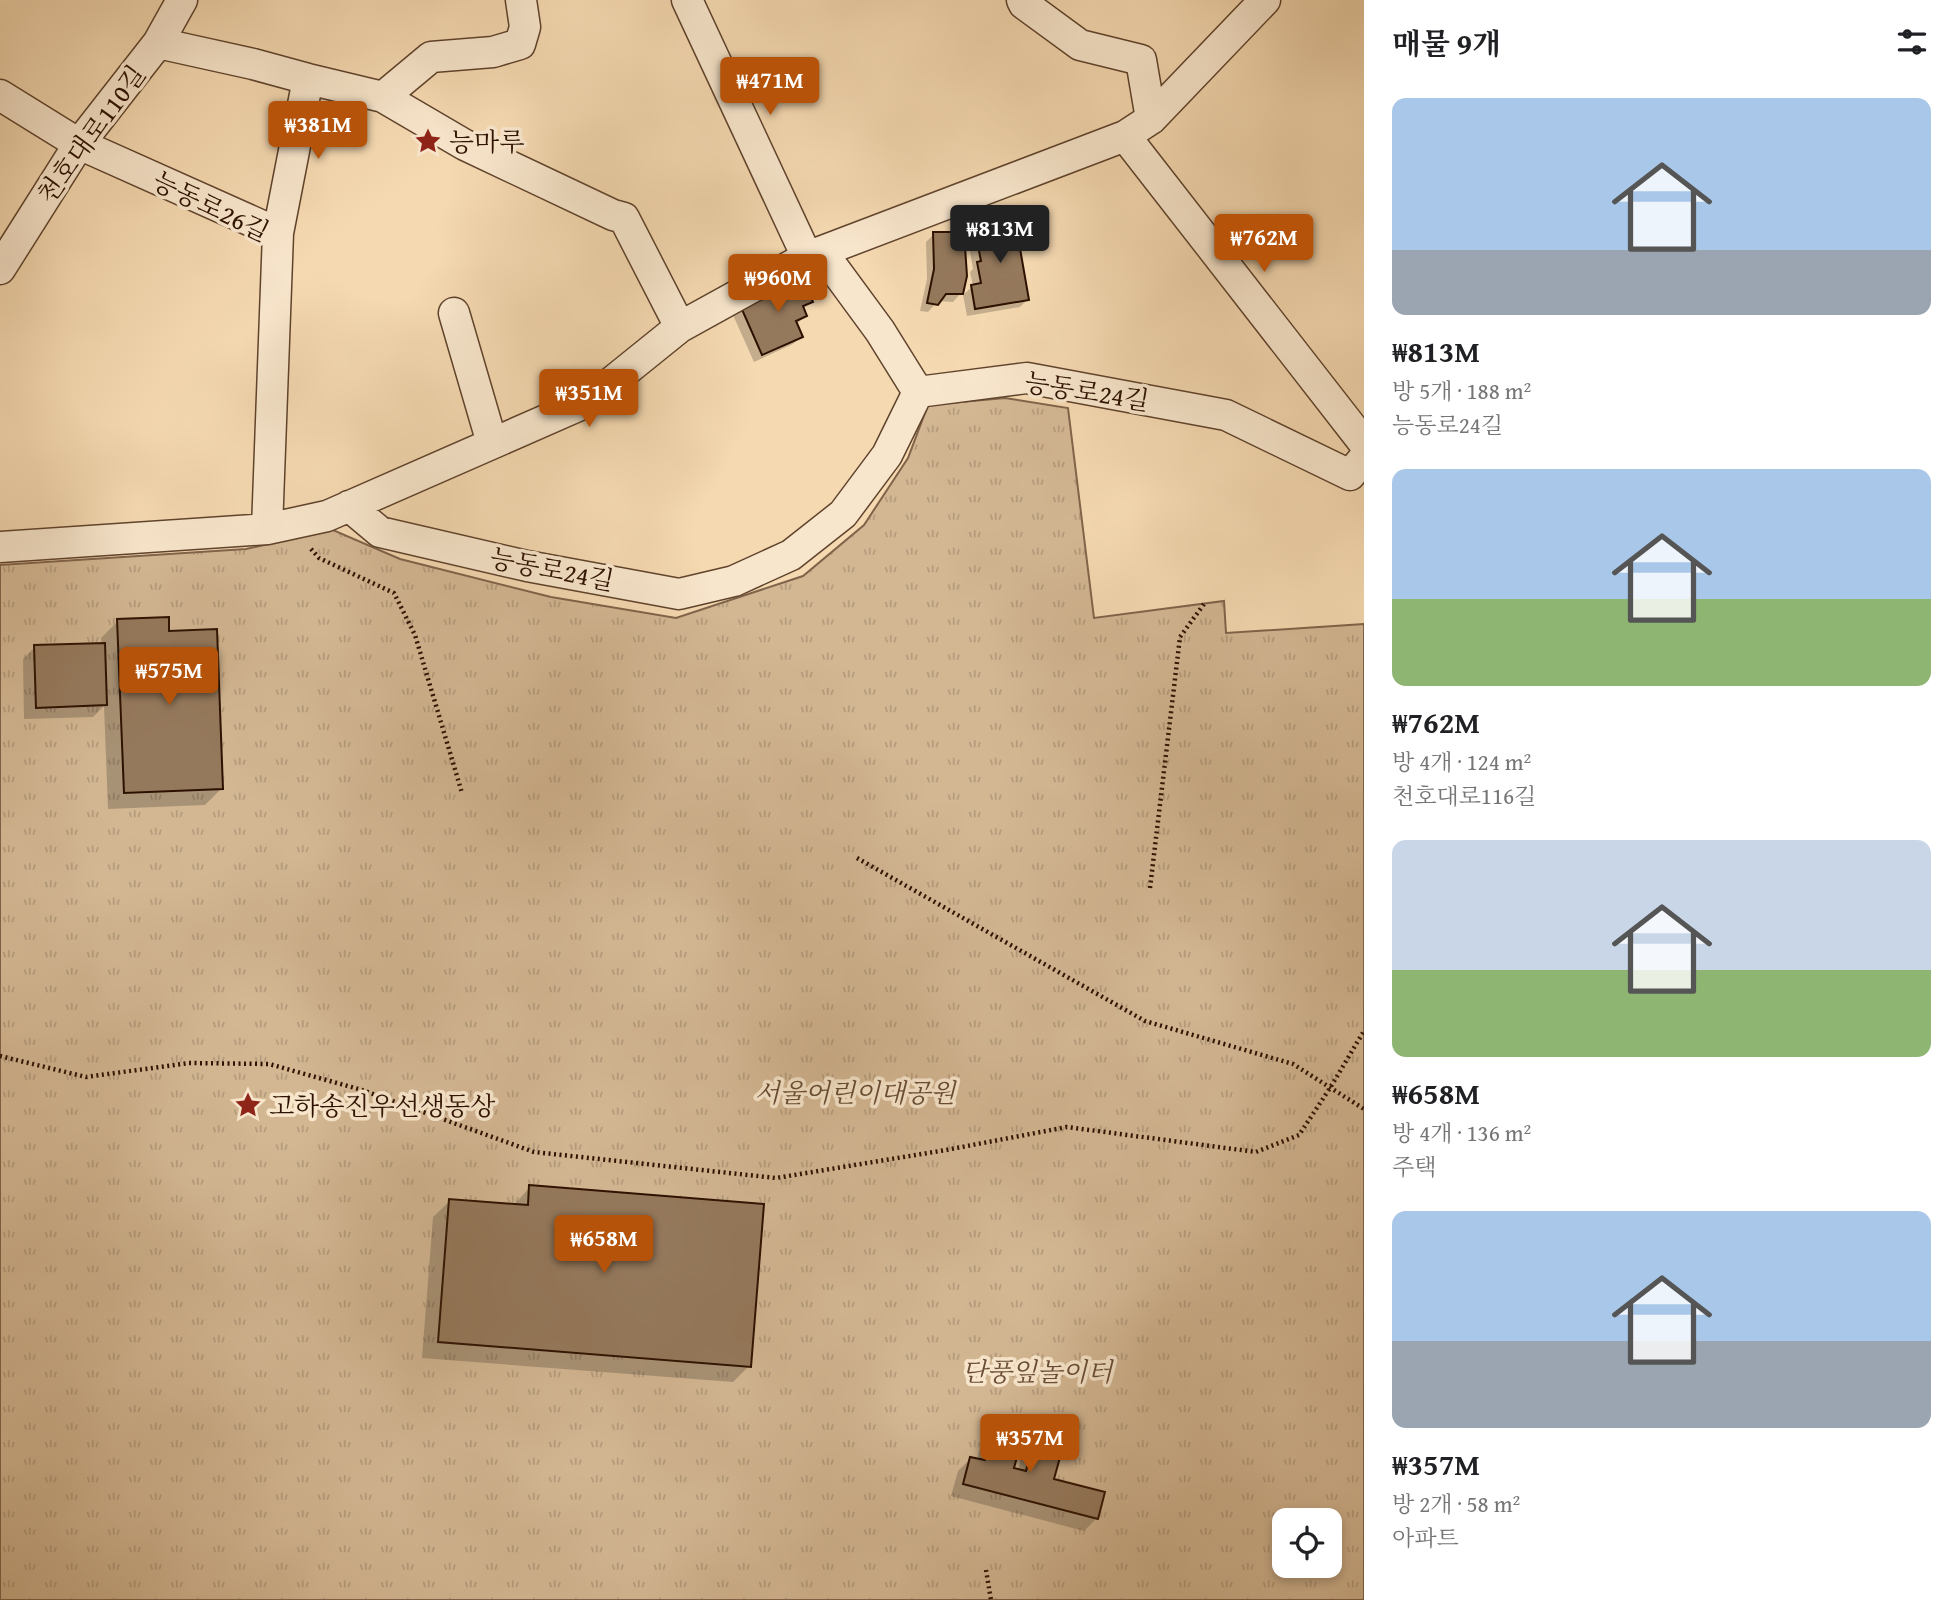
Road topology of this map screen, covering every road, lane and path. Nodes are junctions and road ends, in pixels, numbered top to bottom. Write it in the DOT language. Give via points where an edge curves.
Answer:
graph roads {
  1 [pos="182,0"];
  2 [pos="521,0"];
  3 [pos="687,0"];
  4 [pos="1022,0"];
  5 [pos="1265,0"];
  6 [pos="158,43"];
  7 [pos="308,79"];
  8 [pos="0,96"];
  9 [pos="383,97"];
  10 [pos="1151,119"];
  11 [pos="1125,136"];
  12 [pos="79,144"];
  13 [pos="278,233"];
  14 [pos="815,254"];
  15 [pos="0,269"];
  16 [pos="454,313"];
  17 [pos="680,327"];
  18 [pos="918,392"];
  19 [pos="492,443"];
  20 [pos="1364,443"];
  21 [pos="1364,458"];
  22 [pos="349,506"];
  23 [pos="280,526"];
  24 [pos="0,547"];
  25 [pos="1204,604"];
  26 [pos="462,793"];
  27 [pos="856,858"];
  28 [pos="1150,888"];
  29 [pos="1364,1031"];
  30 [pos="0,1056"];
  31 [pos="1330,1087"];
  32 [pos="1364,1109"];
  33 [pos="986,1570"];
  34 [pos="991,1600"];
  1 -- 6 [label="street, 천호대로110길"];
  2 -- 9 [label="street" via="525,27 520,44 493,52 431,57"];
  3 -- 14 [label="street"];
  4 -- 10 [label="street" via="1080,45 1142,60"];
  5 -- 10 [label="street"];
  6 -- 7 [label="street"];
  6 -- 12 [label="street, 천호대로110길"];
  7 -- 9 [label="street"];
  7 -- 13 [label="street"];
  8 -- 12 [label="street, 능동로26길"];
  9 -- 17 [label="street" via="465,145 624,218"];
  10 -- 11 [label="street"];
  11 -- 14 [label="street"];
  11 -- 20 [label="street"];
  12 -- 13 [label="street, 능동로26길"];
  12 -- 15 [label="street, 천호대로110길"];
  13 -- 23 [label="street, 능동로26길"];
  14 -- 17 [label="street"];
  14 -- 18 [label="street" via="880,331"];
  16 -- 19 [label="street"];
  17 -- 19 [label="street" via="587,402"];
  18 -- 21 [label="street, 능동로24길" via="1027,377 1226,415 1350,474"];
  18 -- 22 [label="street, 능동로24길" via="887,455 843,514 791,555 734,581 678,594 380,532"];
  19 -- 22 [label="street"];
  22 -- 23 [label="street"];
  23 -- 24 [label="street"];
  23 -- 26 [label="path" via="319,558 394,593 415,635"];
  25 -- 28 [label="path" via="1180,637"];
  27 -- 31 [label="path" via="1145,1021 1293,1064"];
  29 -- 31 [label="path"];
  30 -- 31 [label="path" via="86,1077 189,1063 269,1064 362,1090 534,1152 776,1178 1068,1127 1256,1153 1299,1135"];
  31 -- 32 [label="path"];
  33 -- 34 [label="path"];
}
